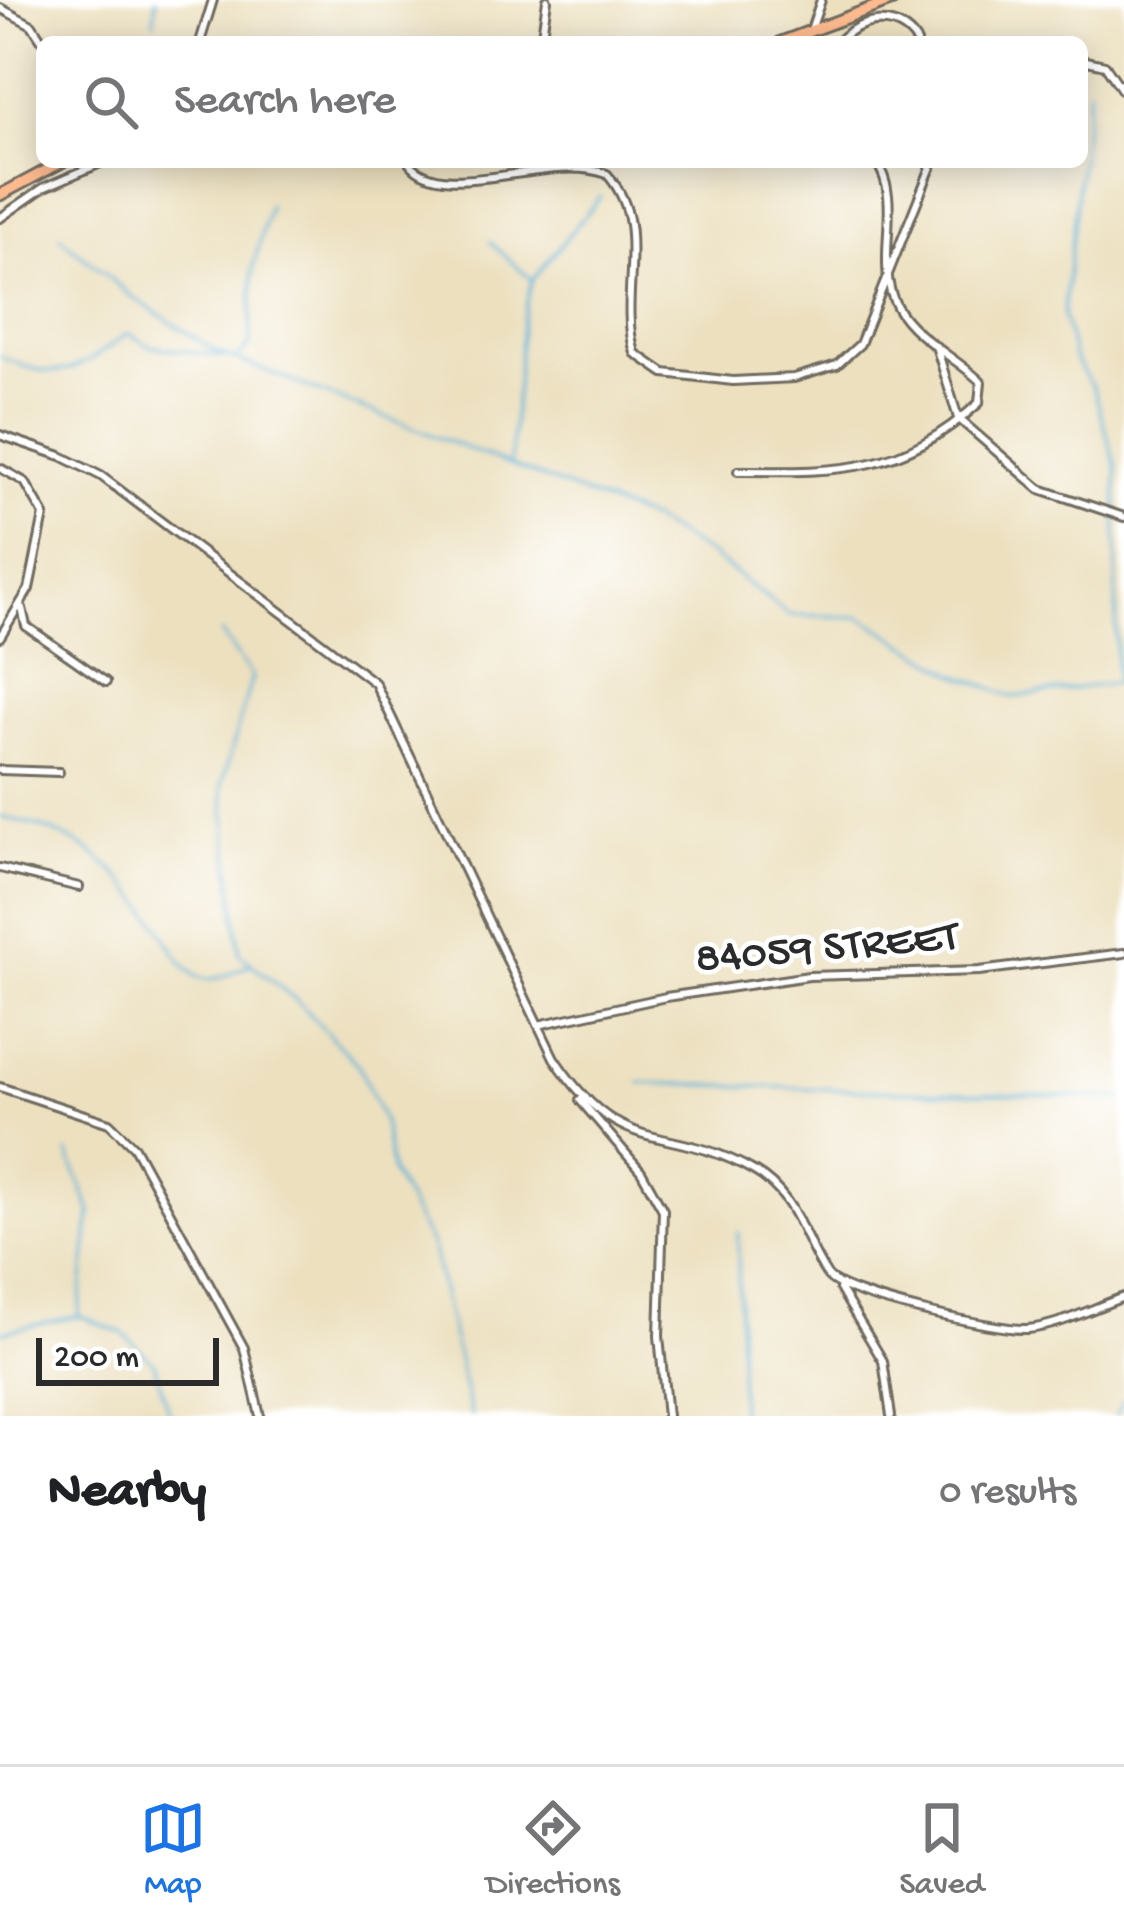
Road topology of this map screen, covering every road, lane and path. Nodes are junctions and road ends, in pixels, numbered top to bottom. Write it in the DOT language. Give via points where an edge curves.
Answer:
graph roads {
  1 [pos="213,0"];
  2 [pos="547,0"];
  3 [pos="821,0"];
  4 [pos="893,0"];
  5 [pos="0,8"];
  6 [pos="811,30"];
  7 [pos="39,36"];
  8 [pos="202,36"];
  9 [pos="542,36"];
  10 [pos="796,36"];
  11 [pos="844,36"];
  12 [pos="912,36"];
  13 [pos="1088,61"];
  14 [pos="1124,93"];
  15 [pos="51,168"];
  16 [pos="76,168"];
  17 [pos="414,168"];
  18 [pos="548,168"];
  19 [pos="583,168"];
  20 [pos="879,168"];
  21 [pos="931,168"];
  22 [pos="0,195"];
  23 [pos="0,218"];
  24 [pos="886,277"];
  25 [pos="934,343"];
  26 [pos="958,418"];
  27 [pos="0,435"];
  28 [pos="0,468"];
  29 [pos="738,471"];
  30 [pos="1124,517"];
  31 [pos="22,605"];
  32 [pos="0,638"];
  33 [pos="106,682"];
  34 [pos="0,770"];
  35 [pos="58,772"];
  36 [pos="0,868"];
  37 [pos="79,887"];
  38 [pos="1124,953"];
  39 [pos="538,1025"];
  40 [pos="0,1087"];
  41 [pos="576,1091"];
  42 [pos="838,1286"];
  43 [pos="1124,1297"];
  44 [pos="260,1416"];
  45 [pos="667,1416"];
  46 [pos="891,1416"];
  1 -- 8 [label="street"];
  2 -- 9 [label="street"];
  3 -- 6 [label="street"];
  4 -- 6 [label="main road"];
  5 -- 7 [label="street"];
  6 -- 10 [label="main road"];
  11 -- 12 [label="street" via="881,21"];
  13 -- 14 [label="street" via="1105,64"];
  15 -- 22 [label="main road"];
  16 -- 23 [label="street"];
  17 -- 18 [label="street" via="446,182"];
  19 -- 24 [label="street" via="608,174 624,192 632,223 630,336 643,362 664,373 747,382 822,374 860,344"];
  20 -- 24 [label="street" via="888,188"];
  21 -- 24 [label="street"];
  24 -- 25 [label="street" via="900,312"];
  25 -- 26 [label="street"];
  25 -- 26 [label="street" via="983,388 979,403"];
  26 -- 29 [label="street" via="922,448 856,471"];
  26 -- 30 [label="street" via="1040,490"];
  27 -- 39 [label="street" via="98,474 375,682"];
  28 -- 31 [label="street" via="25,482 44,514"];
  31 -- 32 [label="street"];
  31 -- 33 [label="street" via="26,626"];
  34 -- 35 [label="street"];
  36 -- 37 [label="street"];
  38 -- 39 [label="street, 84059 STREET" via="979,971 809,976"];
  39 -- 41 [label="street"];
  40 -- 44 [label="street" via="109,1123 134,1147 244,1348"];
  41 -- 42 [label="street" via="643,1138 762,1176 796,1211"];
  41 -- 45 [label="street" via="663,1210 659,1336"];
  42 -- 43 [label="street" via="1012,1328"];
  42 -- 46 [label="street" via="884,1361"];
}
